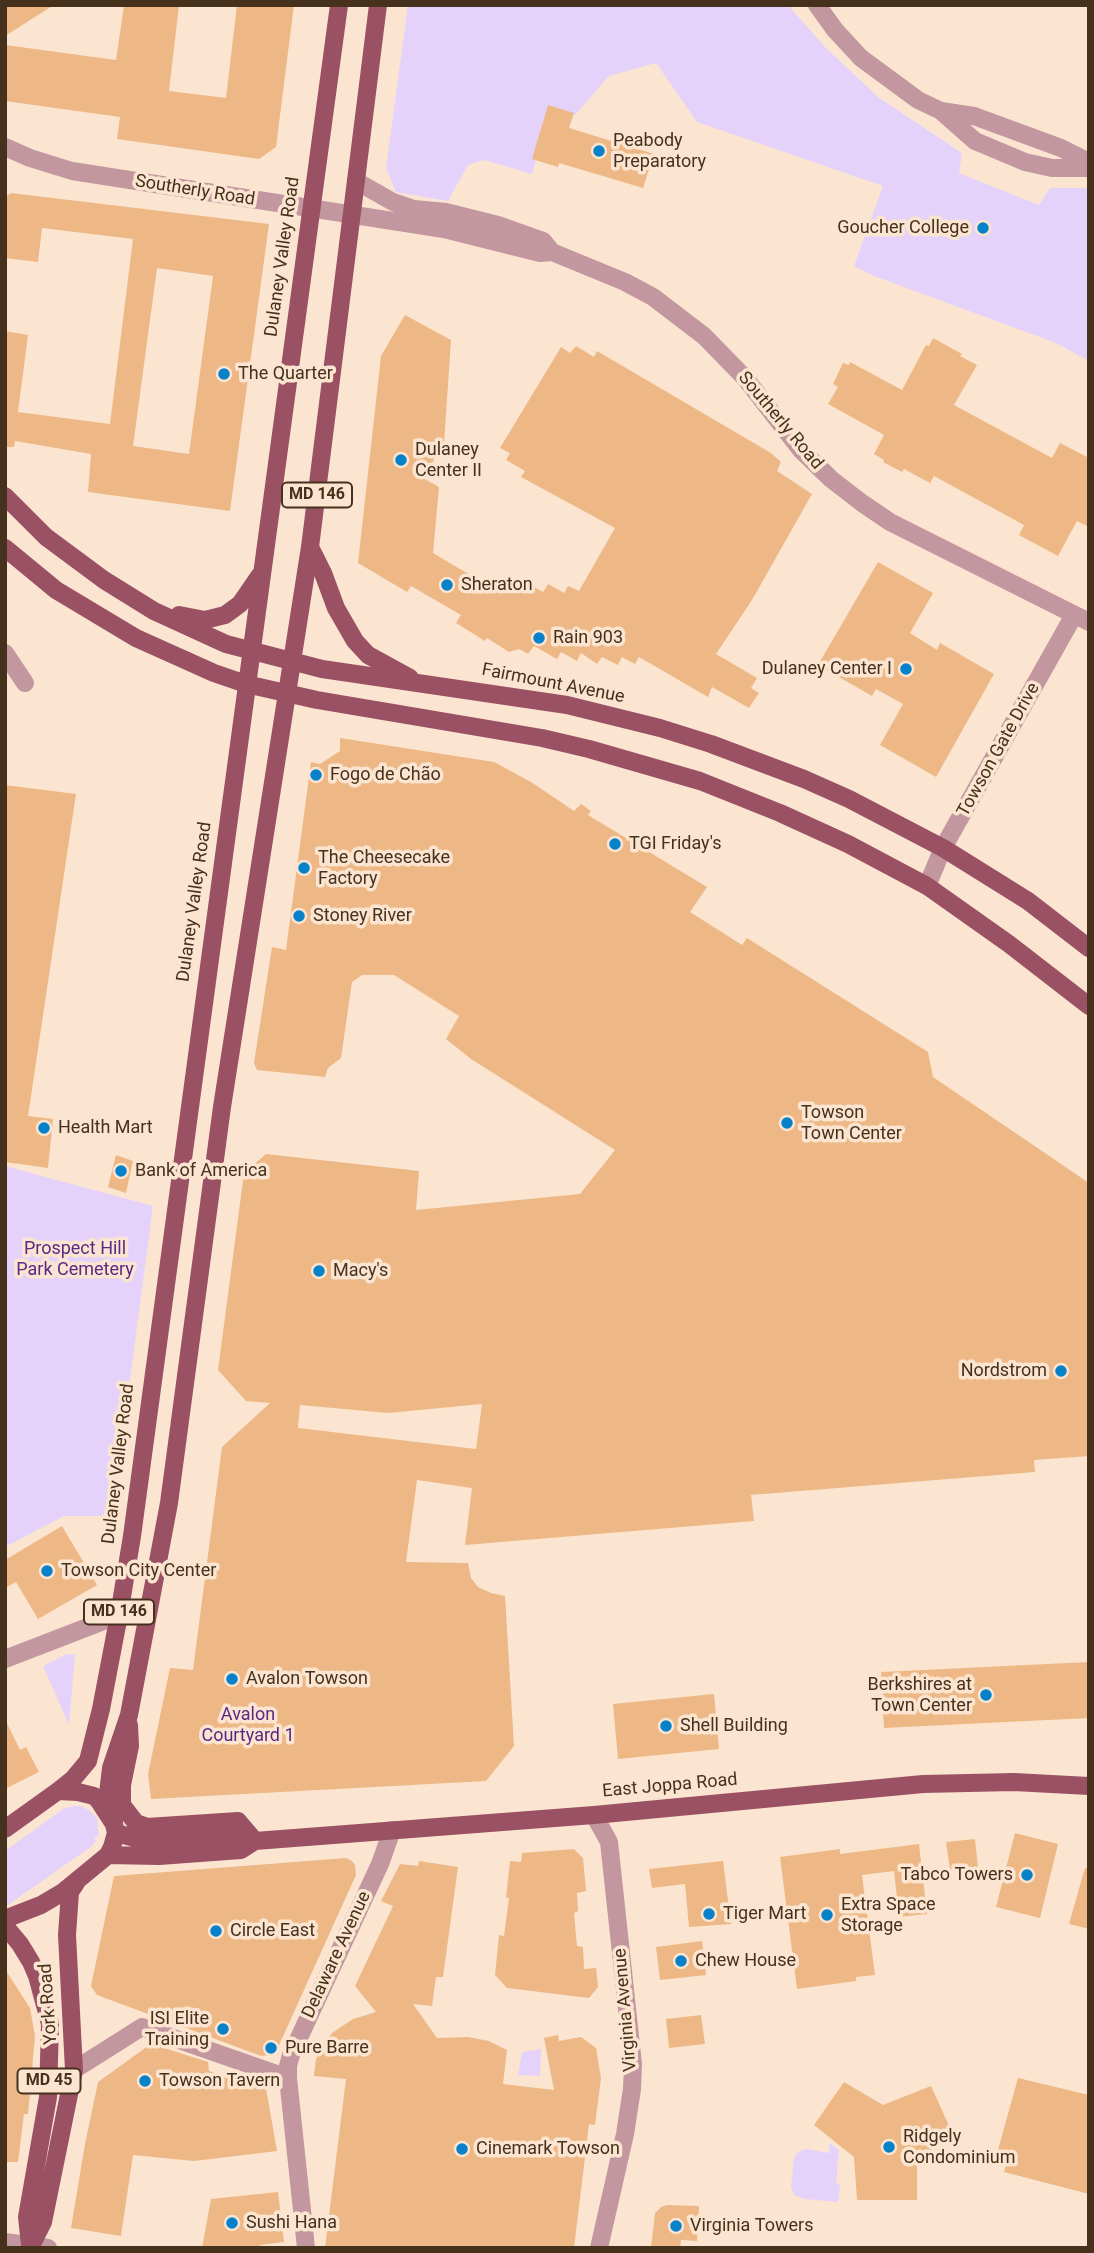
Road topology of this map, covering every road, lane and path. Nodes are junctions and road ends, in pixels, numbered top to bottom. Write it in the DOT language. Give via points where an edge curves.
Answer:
graph roads {
  1 [pos="339,5"];
  2 [pos="378,5"];
  3 [pos="817,5"];
  4 [pos="941,111"];
  5 [pos="5,147"];
  6 [pos="1089,162"];
  7 [pos="1089,168"];
  8 [pos="356,181"];
  9 [pos="311,208"];
  10 [pos="352,214"];
  11 [pos="552,252"];
  12 [pos="5,496"];
  13 [pos="310,547"];
  14 [pos="5,548"];
  15 [pos="262,572"];
  16 [pos="154,611"];
  17 [pos="1082,619"];
  18 [pos="251,652"];
  19 [pos="5,653"];
  20 [pos="292,662"];
  21 [pos="419,683"];
  22 [pos="25,684"];
  23 [pos="246,684"];
  24 [pos="287,694"];
  25 [pos="943,848"];
  26 [pos="927,886"];
  27 [pos="1089,948"];
  28 [pos="1089,1006"];
  29 [pos="119,1615"];
  30 [pos="5,1659"];
  31 [pos="1089,1786"];
  32 [pos="58,1791"];
  33 [pos="594,1815"];
  34 [pos="114,1818"];
  35 [pos="5,1829"];
  36 [pos="392,1830"];
  37 [pos="255,1841"];
  38 [pos="108,1855"];
  39 [pos="76,1883"];
  40 [pos="5,1919"];
  41 [pos="5,1926"];
  42 [pos="74,2070"];
  43 [pos="288,2078"];
  44 [pos="5,2242"];
  45 [pos="36,2247"];
  46 [pos="306,2248"];
  47 [pos="598,2248"];
  1 -- 9 [label="main road, Dulaney Valley Road / MD 146"];
  2 -- 8 [label="main road, MD 146"];
  3 -- 4 [label="street" via="861,58 918,100"];
  4 -- 6 [label="street" via="974,116"];
  4 -- 7 [label="street" via="975,141 1015,158 1052,168"];
  5 -- 9 [label="street, Southerly Road" via="72,171"];
  8 -- 10 [label="main road, MD 146"];
  8 -- 11 [label="street, Southerly Road" via="414,209 446,212 543,241"];
  9 -- 10 [label="street, Southerly Road"];
  9 -- 15 [label="main road, Dulaney Valley Road / MD 146"];
  10 -- 11 [label="street, Southerly Road"];
  10 -- 13 [label="main road, MD 146"];
  11 -- 17 [label="street, Southerly Road" via="625,282 679,315 727,359 801,450 862,503 890,522"];
  12 -- 16 [label="main road, Fairmount Avenue" via="55,544"];
  13 -- 20 [label="main road, MD 146"];
  13 -- 21 [label="main road" via="355,641 369,655"];
  14 -- 23 [label="main road" via="55,590 99,617 171,654"];
  15 -- 16 [label="main road" via="240,604 219,617 205,620"];
  15 -- 18 [label="main road, Dulaney Valley Road / MD 146"];
  16 -- 18 [label="main road, Fairmount Avenue"];
  17 -- 25 [label="street, Towson Gate Drive"];
  18 -- 20 [label="main road, Fairmount Avenue"];
  18 -- 23 [label="main road, Dulaney Valley Road / MD 146"];
  19 -- 22 [label="street"];
  20 -- 21 [label="main road, Fairmount Avenue"];
  20 -- 24 [label="main road, MD 146"];
  21 -- 25 [label="main road, Fairmount Avenue" via="567,705 711,744 849,799"];
  23 -- 24 [label="main road"];
  23 -- 29 [label="main road, Dulaney Valley Road / MD 146"];
  24 -- 26 [label="main road" via="541,738 660,768 812,827"];
  24 -- 34 [label="main road, MD 146" via="222,1107 169,1503 129,1715 111,1768"];
  25 -- 26 [label="street, Towson Gate Drive"];
  25 -- 27 [label="main road, Fairmount Avenue" via="1027,901"];
  26 -- 28 [label="main road"];
  29 -- 30 [label="street"];
  29 -- 32 [label="main road, Dulaney Valley Road / MD 146" via="88,1760"];
  31 -- 33 [label="main road, East Joppa Road" via="942,1783"];
  32 -- 34 [label="main road" via="94,1796"];
  32 -- 35 [label="main road, Dulaney Valley Road"];
  33 -- 36 [label="main road, East Joppa Road"];
  33 -- 47 [label="street, Virginia Avenue" via="609,1842 633,2064 625,2134"];
  34 -- 37 [label="main road, East Joppa Road" via="135,1839 240,1835"];
  34 -- 37 [label="main road" via="147,1827 238,1821"];
  34 -- 38 [label="main road"];
  36 -- 37 [label="main road, East Joppa Road"];
  36 -- 43 [label="street, Delaware Avenue" via="291,2055"];
  37 -- 38 [label="main road, East Joppa Road" via="241,1850"];
  38 -- 39 [label="main road"];
  39 -- 40 [label="main road" via="41,1905"];
  39 -- 42 [label="main road, York Road / MD 45" via="70,1892 66,1935"];
  41 -- 45 [label="main road, York Road / MD 45" via="31,1962 50,2024 48,2097 27,2217"];
  42 -- 43 [label="street" via="142,2026"];
  42 -- 45 [label="main road, York Road / MD 45"];
  43 -- 46 [label="street, Delaware Avenue"];
  44 -- 45 [label="street"];
}
